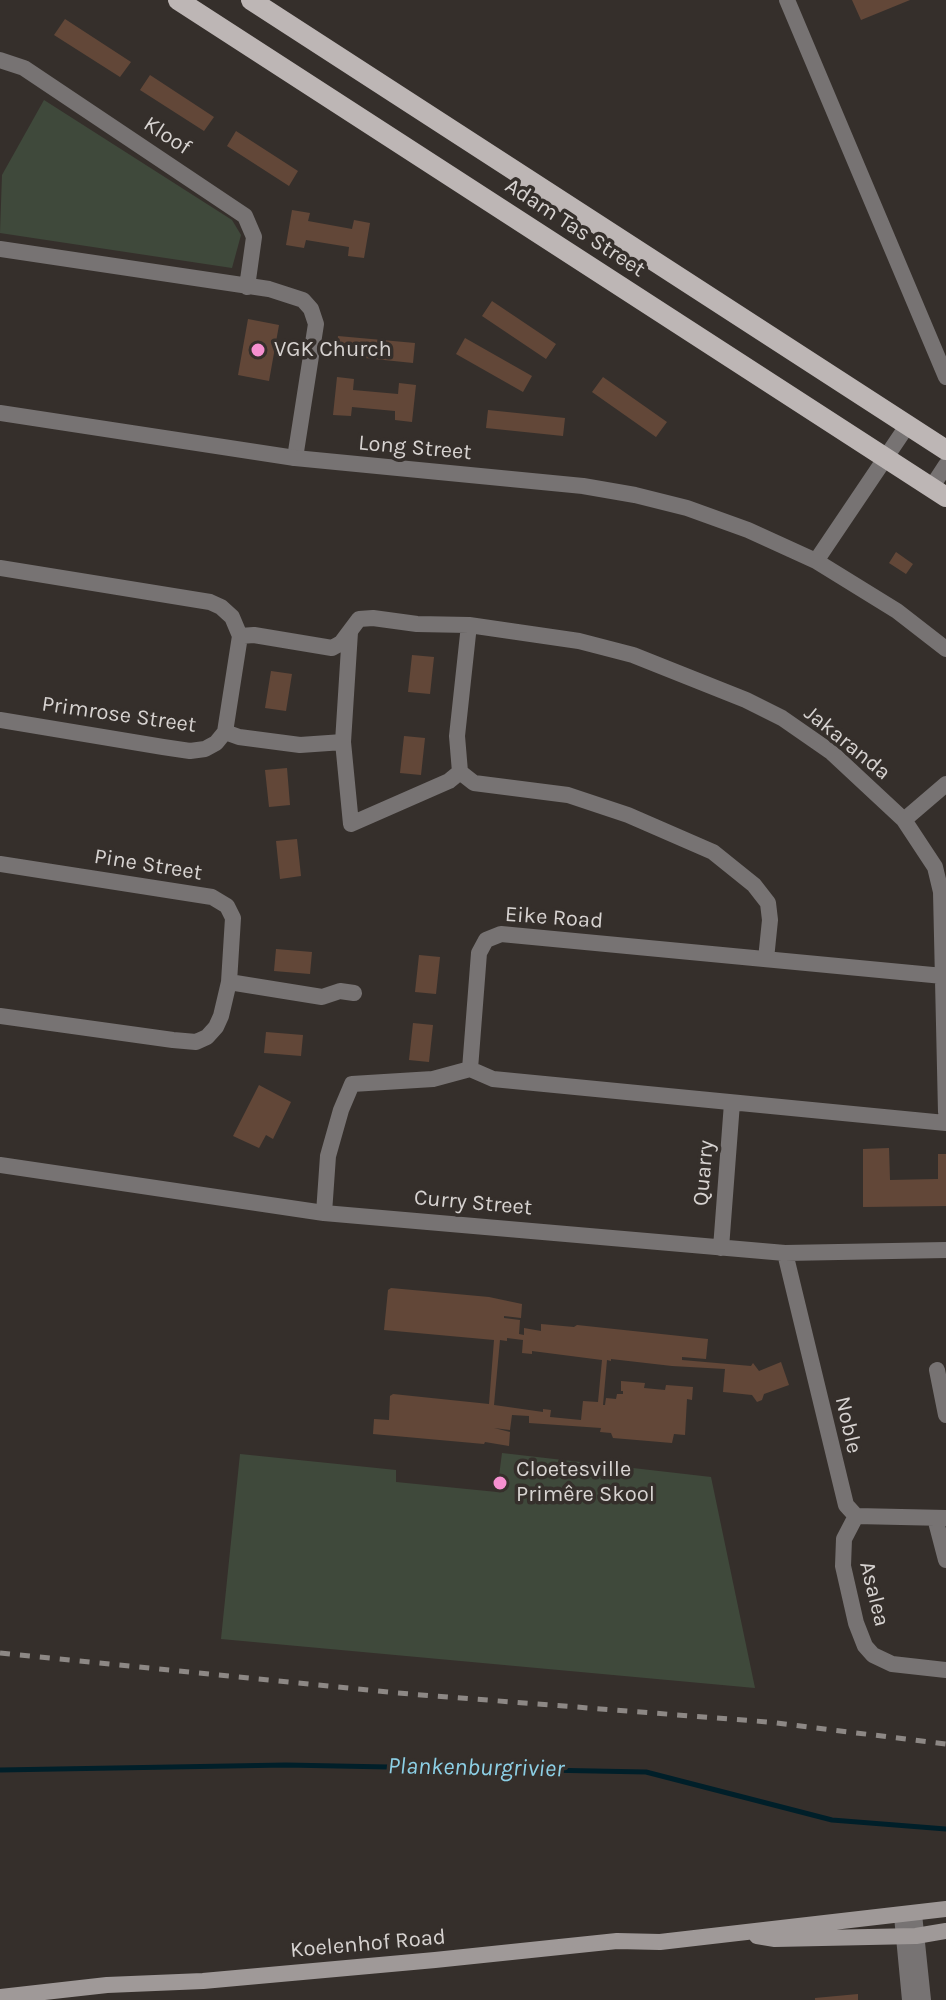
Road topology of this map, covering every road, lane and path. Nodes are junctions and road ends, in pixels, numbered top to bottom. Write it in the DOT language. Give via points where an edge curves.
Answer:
graph roads {
  1 [pos="178,0"];
  2 [pos="251,0"];
  3 [pos="787,0"];
  4 [pos="0,60"];
  5 [pos="0,249"];
  6 [pos="247,287"];
  7 [pos="946,377"];
  8 [pos="0,413"];
  9 [pos="907,426"];
  10 [pos="946,450"];
  11 [pos="295,458"];
  12 [pos="883,459"];
  13 [pos="946,465"];
  14 [pos="938,492"];
  15 [pos="816,561"];
  16 [pos="0,568"];
  17 [pos="469,625"];
  18 [pos="350,632"];
  19 [pos="240,636"];
  20 [pos="946,649"];
  21 [pos="0,720"];
  22 [pos="225,732"];
  23 [pos="343,742"];
  24 [pos="460,772"];
  25 [pos="946,784"];
  26 [pos="904,820"];
  27 [pos="0,864"];
  28 [pos="766,959"];
  29 [pos="943,976"];
  30 [pos="229,982"];
  31 [pos="354,993"];
  32 [pos="0,1016"];
  33 [pos="470,1069"];
  34 [pos="732,1103"];
  35 [pos="946,1112"];
  36 [pos="946,1123"];
  37 [pos="0,1165"];
  38 [pos="324,1213"];
  39 [pos="721,1248"];
  40 [pos="946,1250"];
  41 [pos="785,1253"];
  42 [pos="937,1370"];
  43 [pos="946,1415"];
  44 [pos="856,1516"];
  45 [pos="941,1518"];
  46 [pos="946,1560"];
  47 [pos="946,1670"];
  48 [pos="946,1909"];
  49 [pos="908,1915"];
  50 [pos="946,1931"];
  51 [pos="740,1934"];
  52 [pos="910,1936"];
  53 [pos="0,1997"];
  54 [pos="921,1998"];
  1 -- 12 [label="main road, Adam Tas Street"];
  2 -- 9 [label="main road, Adam Tas Street"];
  3 -- 7 [label="street"];
  4 -- 6 [label="street, Kloof" via="24,68 245,216 254,237"];
  5 -- 6 [label="street"];
  6 -- 11 [label="street" via="303,300 316,324"];
  8 -- 11 [label="street, Long Street"];
  9 -- 10 [label="main road, Adam Tas Street"];
  9 -- 12 [label="street"];
  11 -- 15 [label="street, Long Street" via="635,495 748,530"];
  12 -- 14 [label="main road, Adam Tas Street"];
  12 -- 15 [label="street"];
  13 -- 14 [label="street"];
  15 -- 20 [label="street, Long Street" via="884,602"];
  16 -- 19 [label="street" via="210,602 232,617"];
  17 -- 18 [label="street, Jakaranda" via="367,618 359,619"];
  17 -- 24 [label="street" via="457,736"];
  17 -- 26 [label="street, Jakaranda" via="579,641 633,655 746,700 831,752"];
  18 -- 19 [label="street" via="332,648"];
  18 -- 23 [label="street"];
  19 -- 22 [label="street, Primrose Street"];
  21 -- 22 [label="street, Primrose Street" via="190,751 205,749"];
  22 -- 23 [label="street" via="300,745"];
  23 -- 24 [label="street" via="351,824"];
  24 -- 28 [label="street" via="474,783 568,795 713,852 768,903"];
  25 -- 26 [label="street"];
  26 -- 29 [label="street, Jakaranda" via="938,876"];
  27 -- 30 [label="street, Pine Street" via="212,897 227,906 233,918"];
  28 -- 29 [label="street, Eike Road"];
  28 -- 33 [label="street, Eike Road" via="492,936 477,963"];
  29 -- 35 [label="street, Jakaranda"];
  30 -- 31 [label="street" via="322,997"];
  30 -- 32 [label="street, Pine Street" via="216,1027 196,1042"];
  33 -- 34 [label="street" via="493,1079"];
  33 -- 38 [label="street" via="433,1079 352,1084 328,1156"];
  34 -- 36 [label="street"];
  34 -- 39 [label="street, Quarry"];
  37 -- 38 [label="street, Curry Street"];
  38 -- 39 [label="street, Curry Street"];
  39 -- 41 [label="street, Curry Street"];
  40 -- 41 [label="street, Curry Street"];
  41 -- 44 [label="street, Noble" via="842,1497"];
  42 -- 43 [label="street"];
  44 -- 45 [label="street"];
  44 -- 47 [label="street, Asalea" via="844,1539 843,1566 865,1646 892,1664"];
  45 -- 46 [label="street"];
  48 -- 49 [label="main road, Koelenhof Road"];
  49 -- 51 [label="main road, Koelenhof Road"];
  49 -- 52 [label="street"];
  50 -- 52 [label="main road, Koelenhof Road"];
  51 -- 52 [label="main road, Koelenhof Road" via="775,1939"];
  51 -- 53 [label="main road, Koelenhof Road"];
  52 -- 54 [label="street"];
}
